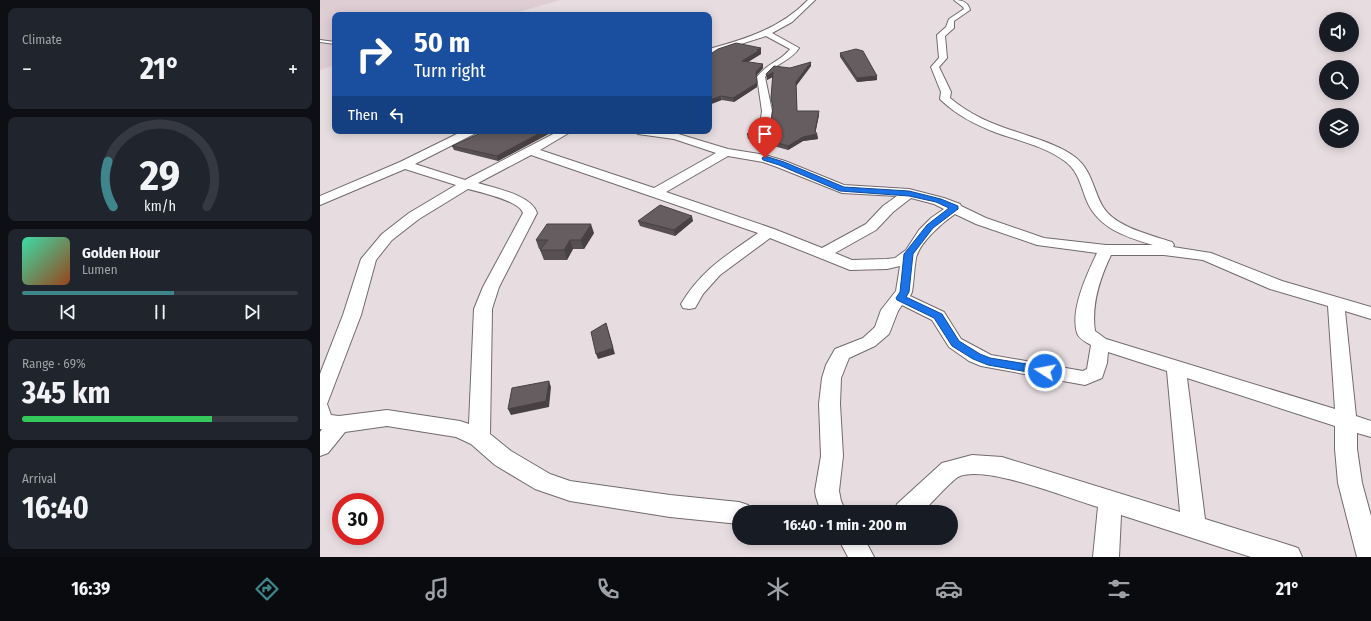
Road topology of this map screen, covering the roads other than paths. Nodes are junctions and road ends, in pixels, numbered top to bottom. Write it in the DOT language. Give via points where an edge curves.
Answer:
graph roads {
  1 [pos="812,0"];
  2 [pos="957,0"];
  3 [pos="767,34"];
  4 [pos="320,41"];
  5 [pos="332,43"];
  6 [pos="712,51"];
  7 [pos="764,133"];
  8 [pos="466,134"];
  9 [pos="561,134"];
  10 [pos="660,134"];
  11 [pos="529,150"];
  12 [pos="726,152"];
  13 [pos="404,165"];
  14 [pos="469,184"];
  15 [pos="655,193"];
  16 [pos="909,193"];
  17 [pos="320,201"];
  18 [pos="955,207"];
  19 [pos="770,232"];
  20 [pos="1106,250"];
  21 [pos="1189,252"];
  22 [pos="825,253"];
  23 [pos="909,254"];
  24 [pos="901,298"];
  25 [pos="1336,303"];
  26 [pos="689,304"];
  27 [pos="1371,313"];
  28 [pos="1100,343"];
  29 [pos="1176,367"];
  30 [pos="320,399"];
  31 [pos="320,410"];
  32 [pos="1346,421"];
  33 [pos="339,424"];
  34 [pos="1371,429"];
  35 [pos="479,438"];
  36 [pos="320,447"];
  37 [pos="1110,501"];
  38 [pos="829,505"];
  39 [pos="913,505"];
  40 [pos="732,513"];
  41 [pos="1194,528"];
  42 [pos="855,545"];
  43 [pos="861,557"];
  44 [pos="1106,557"];
  45 [pos="1289,557"];
  46 [pos="1370,557"];
  1 -- 3 [label="street" via="790,21"];
  2 -- 21 [label="street" via="966,6 967,10 950,20 950,28 941,35 944,57 935,67 946,92 944,99 975,119 1056,151 1071,160 1083,172 1095,205 1112,223 1145,238"];
  3 -- 6 [label="street"];
  3 -- 7 [label="street" via="795,48 767,68 761,77 767,111"];
  4 -- 5 [label="lane"];
  8 -- 13 [label="street"];
  9 -- 11 [label="street"];
  10 -- 12 [label="street"];
  11 -- 14 [label="street"];
  11 -- 15 [label="street"];
  12 -- 15 [label="street"];
  12 -- 16 [label="street" via="765,158 842,189"];
  13 -- 14 [label="street"];
  13 -- 17 [label="street"];
  14 -- 30 [label="street" via="414,216 387,237 369,259 352,315"];
  14 -- 35 [label="street" via="524,204 530,213 491,287 483,309"];
  15 -- 19 [label="street"];
  16 -- 18 [label="street"];
  16 -- 22 [label="street" via="888,209 871,227"];
  18 -- 20 [label="street" via="981,221 1042,242"];
  18 -- 23 [label="street" via="928,229"];
  19 -- 22 [label="street"];
  19 -- 26 [label="street" via="705,278"];
  20 -- 21 [label="street"];
  20 -- 28 [label="street" via="1095,270 1084,324 1086,334"];
  21 -- 25 [label="street" via="1221,261 1276,285"];
  22 -- 23 [label="street" via="850,265 866,266 900,261"];
  23 -- 24 [label="street"];
  24 -- 28 [label="street" via="938,316 955,343 988,361 1085,378 1095,373"];
  24 -- 38 [label="street" via="890,310 883,330 869,342 842,354 834,371 829,398 832,457 826,494"];
  25 -- 27 [label="street"];
  25 -- 32 [label="street"];
  28 -- 29 [label="street"];
  29 -- 32 [label="street"];
  29 -- 41 [label="street"];
  31 -- 33 [label="street" via="321,419 328,424"];
  32 -- 34 [label="street"];
  32 -- 46 [label="street" via="1350,483"];
  33 -- 35 [label="street" via="387,418 460,429"];
  33 -- 36 [label="street"];
  35 -- 40 [label="street" via="503,458 543,482 570,491"];
  37 -- 39 [label="street" via="1002,467 972,464 950,470"];
  37 -- 41 [label="street"];
  37 -- 44 [label="street"];
  41 -- 45 [label="street"];
  42 -- 43 [label="street"];
}
